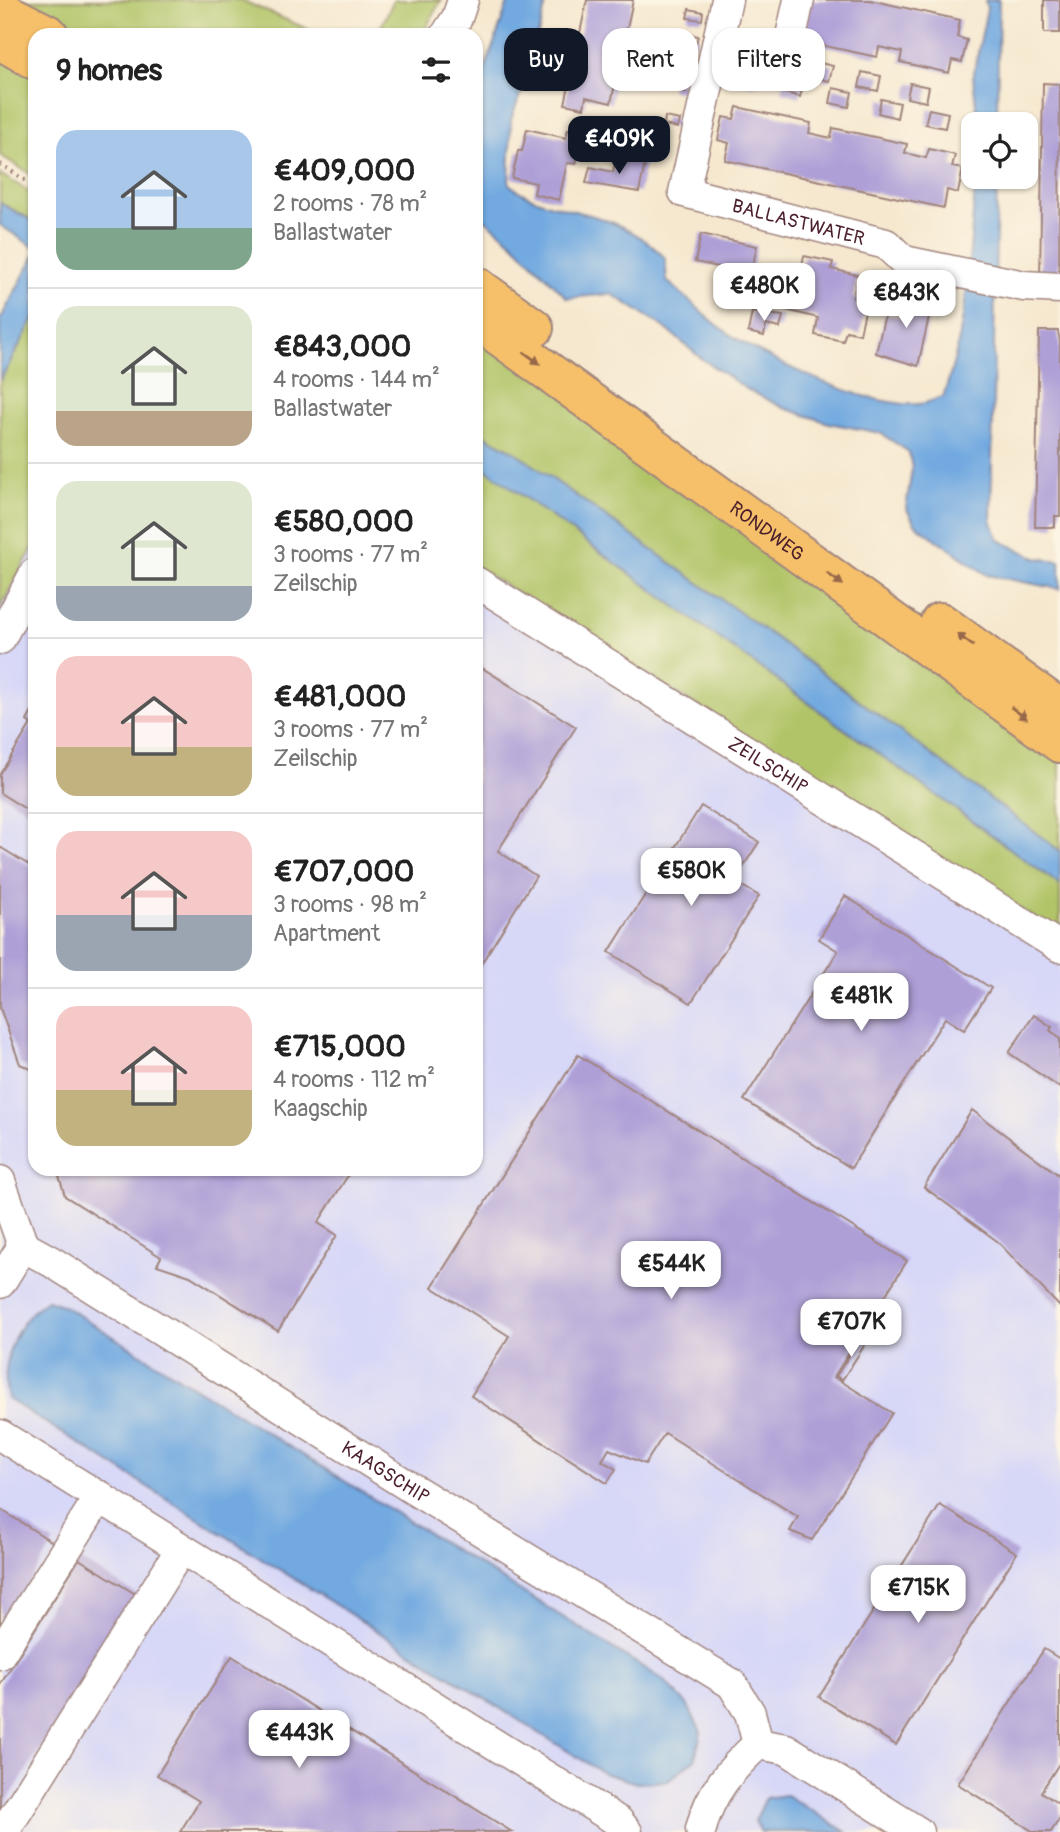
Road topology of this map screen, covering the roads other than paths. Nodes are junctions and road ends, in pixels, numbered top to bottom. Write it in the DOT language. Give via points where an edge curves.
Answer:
graph roads {
  1 [pos="463,0"];
  2 [pos="727,0"];
  3 [pos="799,0"];
  4 [pos="0,10"];
  5 [pos="35,28"];
  6 [pos="451,28"];
  7 [pos="721,28"];
  8 [pos="793,28"];
  9 [pos="0,40"];
  10 [pos="28,56"];
  11 [pos="712,68"];
  12 [pos="1060,288"];
  13 [pos="483,291"];
  14 [pos="483,324"];
  15 [pos="28,586"];
  16 [pos="483,586"];
  17 [pos="0,639"];
  18 [pos="1060,709"];
  19 [pos="1060,743"];
  20 [pos="1060,947"];
  21 [pos="0,1181"];
  22 [pos="23,1246"];
  23 [pos="0,1283"];
  24 [pos="0,1435"];
  25 [pos="100,1496"];
  26 [pos="181,1549"];
  27 [pos="0,1654"];
  28 [pos="758,1744"];
  29 [pos="695,1831"];
  30 [pos="4,1832"];
  31 [pos="627,1832"];
  32 [pos="918,1832"];
  1 -- 6 [label="street"];
  2 -- 7 [label="street, BALLASTWATER"];
  3 -- 8 [label="street"];
  4 -- 5 [label="main road"];
  9 -- 10 [label="main road"];
  11 -- 12 [label="street, BALLASTWATER" via="684,192 886,244 904,261 1024,286"];
  18 -- 13 [label="main road, RONDWEG, one-way"];
  14 -- 19 [label="main road, RONDWEG, one-way"];
  15 -- 17 [label="street"];
  16 -- 20 [label="street, ZEILSCHIP"];
  21 -- 22 [label="street"];
  22 -- 23 [label="street"];
  22 -- 28 [label="street, KAAGSCHIP" via="732,1684 750,1713"];
  24 -- 25 [label="street"];
  25 -- 26 [label="street"];
  25 -- 27 [label="street"];
  26 -- 30 [label="street"];
  26 -- 31 [label="street" via="619,1822"];
  28 -- 29 [label="street" via="725,1777"];
  28 -- 32 [label="street" via="786,1749"];
}
